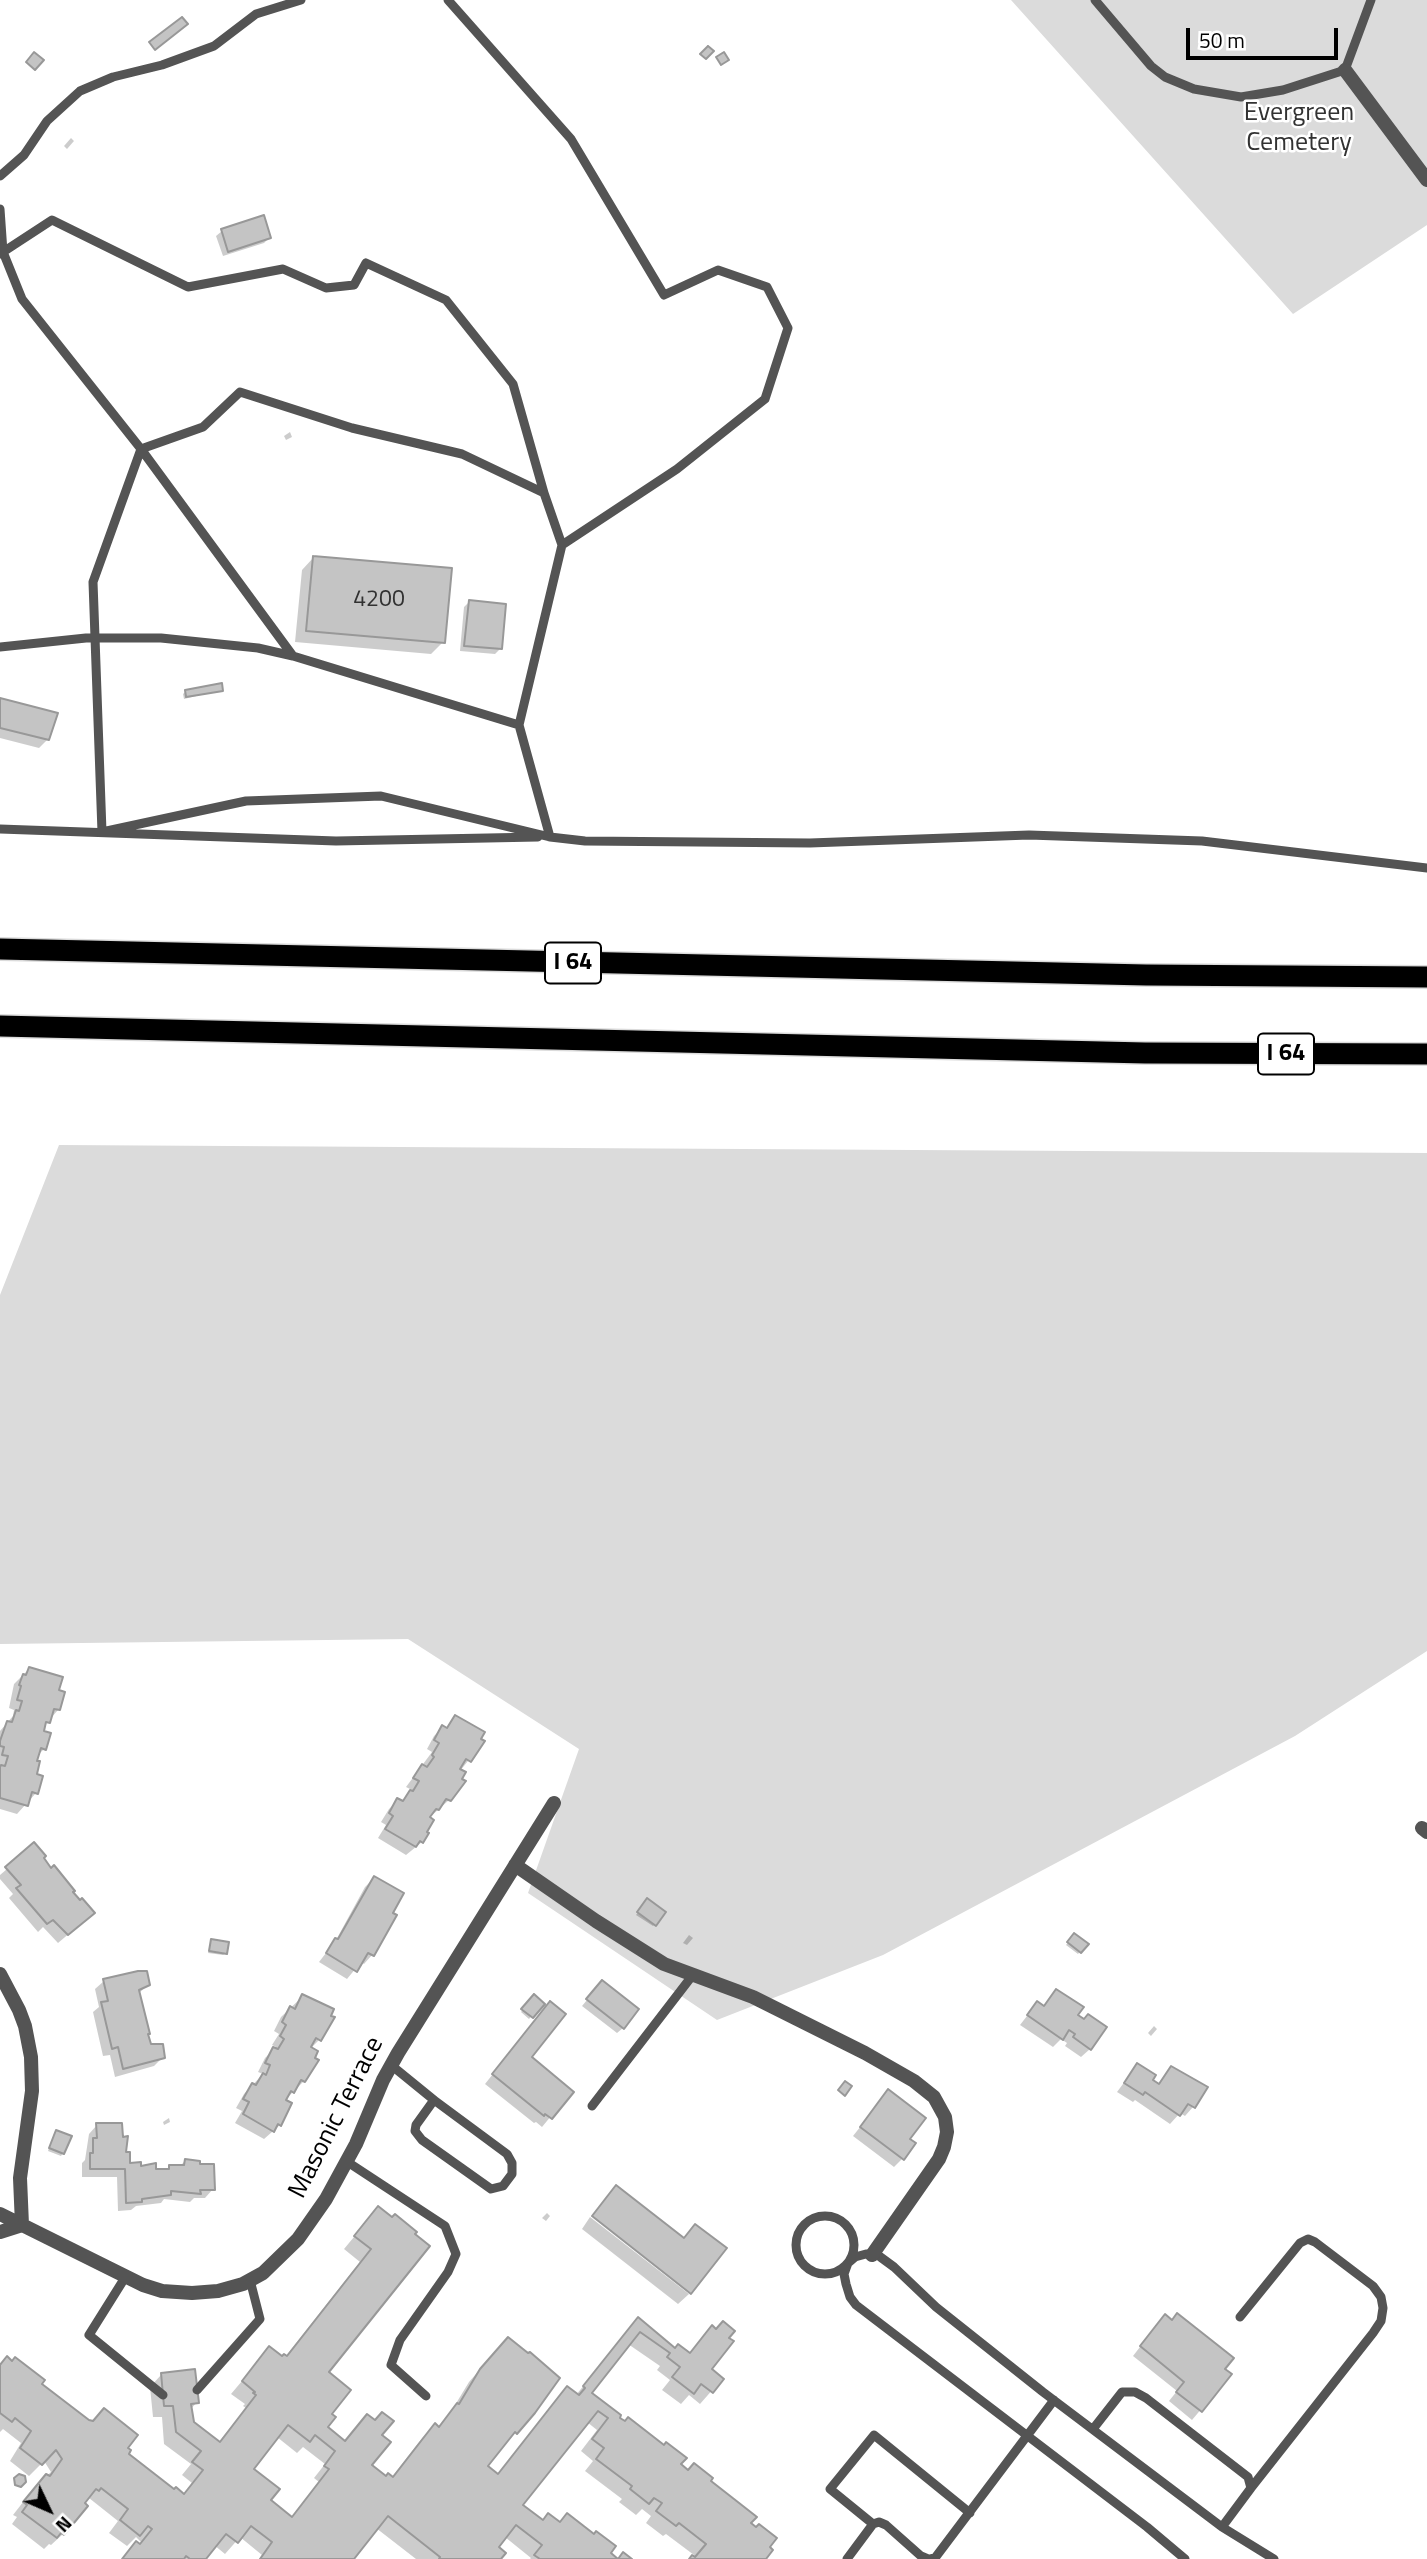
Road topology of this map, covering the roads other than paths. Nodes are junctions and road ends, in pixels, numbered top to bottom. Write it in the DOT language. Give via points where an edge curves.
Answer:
graph roads {
  1 [pos="301,0"];
  2 [pos="448,0"];
  3 [pos="1095,0"];
  4 [pos="1371,0"];
  5 [pos="1345,70"];
  6 [pos="0,176"];
  7 [pos="1427,180"];
  8 [pos="0,209"];
  9 [pos="2,253"];
  10 [pos="141,449"];
  11 [pos="544,493"];
  12 [pos="562,545"];
  13 [pos="95,638"];
  14 [pos="0,648"];
  15 [pos="293,656"];
  16 [pos="519,725"];
  17 [pos="0,830"];
  18 [pos="102,832"];
  19 [pos="551,837"];
  20 [pos="1427,868"];
  21 [pos="0,949"];
  22 [pos="1427,976"];
  23 [pos="0,1026"];
  24 [pos="1427,1054"];
  25 [pos="554,1803"];
  26 [pos="515,1865"];
  27 [pos="0,1974"];
  28 [pos="692,1976"];
  29 [pos="391,2065"];
  30 [pos="434,2100"];
  31 [pos="592,2106"];
  32 [pos="346,2161"];
  33 [pos="0,2214"];
  34 [pos="22,2225"];
  35 [pos="0,2232"];
  36 [pos="872,2255"];
  37 [pos="848,2263"];
  38 [pos="126,2276"];
  39 [pos="250,2280"];
  40 [pos="1240,2317"];
  41 [pos="197,2390"];
  42 [pos="163,2395"];
  43 [pos="426,2396"];
  44 [pos="1054,2400"];
  45 [pos="1093,2430"];
  46 [pos="1028,2437"];
  47 [pos="1251,2488"];
  48 [pos="970,2513"];
  49 [pos="873,2524"];
  50 [pos="1222,2527"];
  51 [pos="847,2559"];
  52 [pos="929,2559"];
  53 [pos="1185,2559"];
  54 [pos="1273,2559"];
  1 -- 6 [label="lane" via="257,14 214,46 80,91"];
  2 -- 12 [label="lane" via="571,139 664,295 718,270 767,287 789,328 765,399 677,469"];
  3 -- 5 [label="lane" via="1151,65 1194,89 1254,96"];
  4 -- 5 [label="lane"];
  5 -- 7 [label="street"];
  8 -- 9 [label="lane"];
  9 -- 10 [label="lane" via="22,299"];
  9 -- 11 [label="lane" via="52,220 188,287 283,269 326,288 354,285 366,263 446,300 513,384"];
  10 -- 11 [label="lane" via="203,427 240,392 352,428 462,454"];
  10 -- 13 [label="lane" via="93,582"];
  10 -- 15 [label="lane"];
  11 -- 12 [label="lane"];
  12 -- 16 [label="lane"];
  13 -- 14 [label="lane"];
  13 -- 15 [label="lane" via="161,638"];
  13 -- 18 [label="lane"];
  15 -- 16 [label="lane"];
  16 -- 19 [label="lane"];
  17 -- 18 [label="lane"];
  18 -- 19 [label="lane" via="336,841"];
  18 -- 19 [label="lane" via="246,801 380,796"];
  19 -- 20 [label="lane" via="810,843 1029,835 1202,841"];
  21 -- 22 [label="highway, I 64" via="1146,975"];
  23 -- 24 [label="highway, I 64" via="1145,1053"];
  25 -- 26 [label="street, Masonic Terrace"];
  26 -- 28 [label="street" via="664,1964"];
  26 -- 29 [label="street, Masonic Terrace"];
  27 -- 34 [label="street" via="25,2026 31,2057 32,2091 20,2178"];
  28 -- 31 [label="lane"];
  28 -- 36 [label="street" via="753,1997 865,2053 934,2097 947,2132 939,2159"];
  29 -- 30 [label="lane"];
  29 -- 32 [label="street, Masonic Terrace"];
  30 -- 30 [label="lane" via="507,2154 512,2174 503,2186 491,2189 422,2140 416,2125"];
  32 -- 39 [label="street, Masonic Terrace" via="298,2239"];
  32 -- 43 [label="lane" via="445,2226 456,2254 400,2340 391,2365"];
  33 -- 34 [label="street, Masonic Terrace"];
  34 -- 35 [label="street"];
  34 -- 38 [label="street, Masonic Terrace"];
  36 -- 37 [label="lane"];
  36 -- 44 [label="lane" via="894,2267 936,2307"];
  37 -- 37 [label="lane" via="854,2246 849,2228 842,2222 816,2217 802,2227 796,2253 807,2268 833,2273"];
  37 -- 46 [label="lane" via="844,2274 856,2305"];
  38 -- 39 [label="street, Masonic Terrace" via="162,2291 192,2293 218,2291"];
  38 -- 42 [label="lane" via="89,2335"];
  39 -- 41 [label="lane" via="260,2319"];
  40 -- 47 [label="lane" via="1300,2242 1308,2239 1373,2286 1384,2308 1373,2333"];
  44 -- 45 [label="lane"];
  44 -- 46 [label="lane"];
  45 -- 47 [label="lane" via="1122,2392 1135,2392 1248,2477"];
  45 -- 50 [label="lane"];
  46 -- 48 [label="lane"];
  46 -- 53 [label="lane"];
  47 -- 50 [label="lane"];
  48 -- 49 [label="lane" via="874,2435 830,2489"];
  48 -- 52 [label="lane" via="935,2558"];
  49 -- 51 [label="lane"];
  49 -- 52 [label="lane" via="886,2525"];
  50 -- 54 [label="lane"];
}
